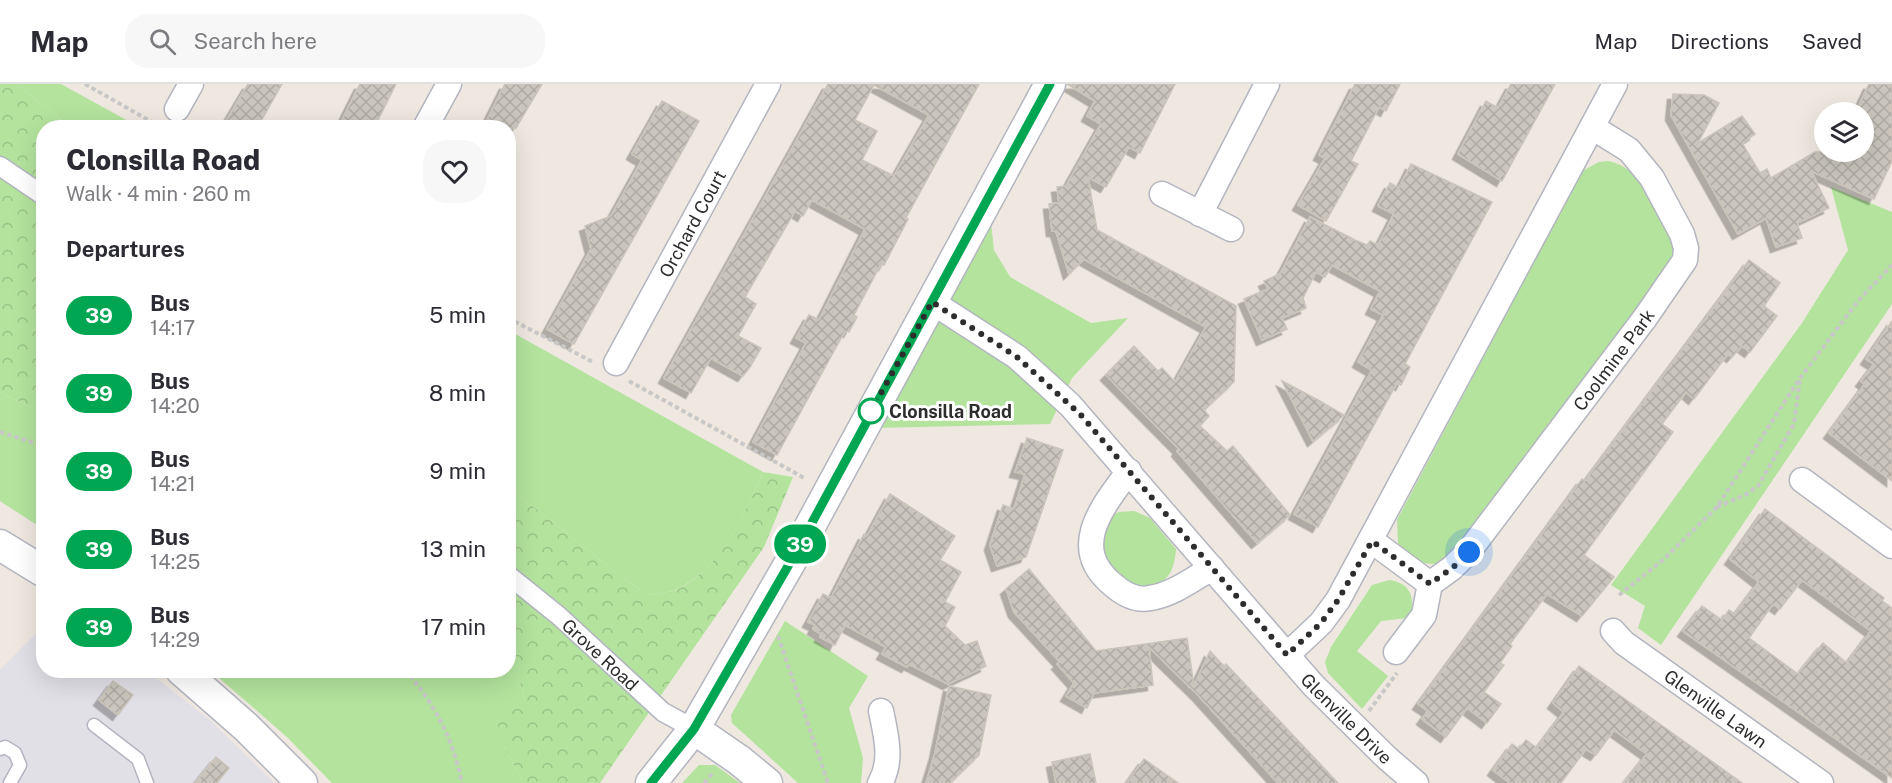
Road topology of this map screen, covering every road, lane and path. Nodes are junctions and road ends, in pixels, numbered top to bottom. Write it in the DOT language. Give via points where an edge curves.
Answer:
graph roads {
  1 [pos="85,84"];
  2 [pos="191,84"];
  3 [pos="449,84"];
  4 [pos="768,84"];
  5 [pos="1050,84"];
  6 [pos="1267,84"];
  7 [pos="1615,84"];
  8 [pos="177,109"];
  9 [pos="148,120"];
  10 [pos="429,120"];
  11 [pos="1592,128"];
  12 [pos="0,166"];
  13 [pos="36,191"];
  14 [pos="1162,194"];
  15 [pos="1200,214"];
  16 [pos="1231,230"];
  17 [pos="1892,265"];
  18 [pos="932,302"];
  19 [pos="516,322"];
  20 [pos="612,369"];
  21 [pos="1800,378"];
  22 [pos="0,432"];
  23 [pos="36,443"];
  24 [pos="1129,471"];
  25 [pos="1802,480"];
  26 [pos="828,492"];
  27 [pos="1717,507"];
  28 [pos="1372,541"];
  29 [pos="0,545"];
  30 [pos="1892,546"];
  31 [pos="36,567"];
  32 [pos="1212,568"];
  33 [pos="516,581"];
  34 [pos="1430,584"];
  35 [pos="1619,595"];
  36 [pos="759,614"];
  37 [pos="1613,631"];
  38 [pos="1396,652"];
  39 [pos="1287,655"];
  40 [pos="190,678"];
  41 [pos="411,678"];
  42 [pos="881,711"];
  43 [pos="94,725"];
  44 [pos="694,729"];
  45 [pos="0,749"];
  46 [pos="10,783"];
  47 [pos="147,783"];
  48 [pos="302,783"];
  49 [pos="462,783"];
  50 [pos="651,783"];
  51 [pos="767,783"];
  52 [pos="828,783"];
  53 [pos="880,783"];
  54 [pos="1416,783"];
  55 [pos="1821,783"];
  1 -- 9 [label="path"];
  2 -- 8 [label="street"];
  3 -- 10 [label="street"];
  4 -- 20 [label="street, Orchard Court"];
  5 -- 18 [label="street"];
  6 -- 15 [label="street"];
  7 -- 11 [label="street"];
  11 -- 28 [label="street"];
  11 -- 34 [label="street, Coolmine Park" via="1629,150 1641,162 1682,234 1684,260 1469,552"];
  12 -- 13 [label="street"];
  14 -- 15 [label="street"];
  15 -- 16 [label="street"];
  17 -- 21 [label="path" via="1858,302"];
  18 -- 24 [label="street, Glenville Drive" via="1037,374 1080,414"];
  18 -- 26 [label="street"];
  19 -- 20 [label="path"];
  20 -- 26 [label="path"];
  21 -- 27 [label="path"];
  21 -- 27 [label="path" via="1794,424 1762,480 1745,495"];
  22 -- 23 [label="path"];
  24 -- 32 [label="street, Glenville Drive"];
  24 -- 32 [label="street" via="1096,519 1091,539 1096,567 1107,580 1133,597 1147,599 1162,596"];
  25 -- 30 [label="street"];
  26 -- 36 [label="street"];
  27 -- 35 [label="path" via="1663,560"];
  28 -- 34 [label="street"];
  28 -- 39 [label="street" via="1321,623"];
  29 -- 31 [label="street"];
  32 -- 39 [label="street, Glenville Drive"];
  33 -- 44 [label="street, Grove Road" via="663,712"];
  34 -- 38 [label="street" via="1424,615"];
  36 -- 44 [label="street"];
  36 -- 52 [label="path" via="776,630"];
  37 -- 55 [label="street, Glenville Lawn"];
  39 -- 54 [label="street, Glenville Drive" via="1342,715"];
  40 -- 48 [label="street"];
  41 -- 49 [label="path" via="438,712 450,738"];
  42 -- 53 [label="street" via="888,743"];
  43 -- 47 [label="lane" via="138,759"];
  44 -- 50 [label="street"];
  44 -- 51 [label="street"];
  45 -- 46 [label="lane" via="10,749 20,765"];
}
